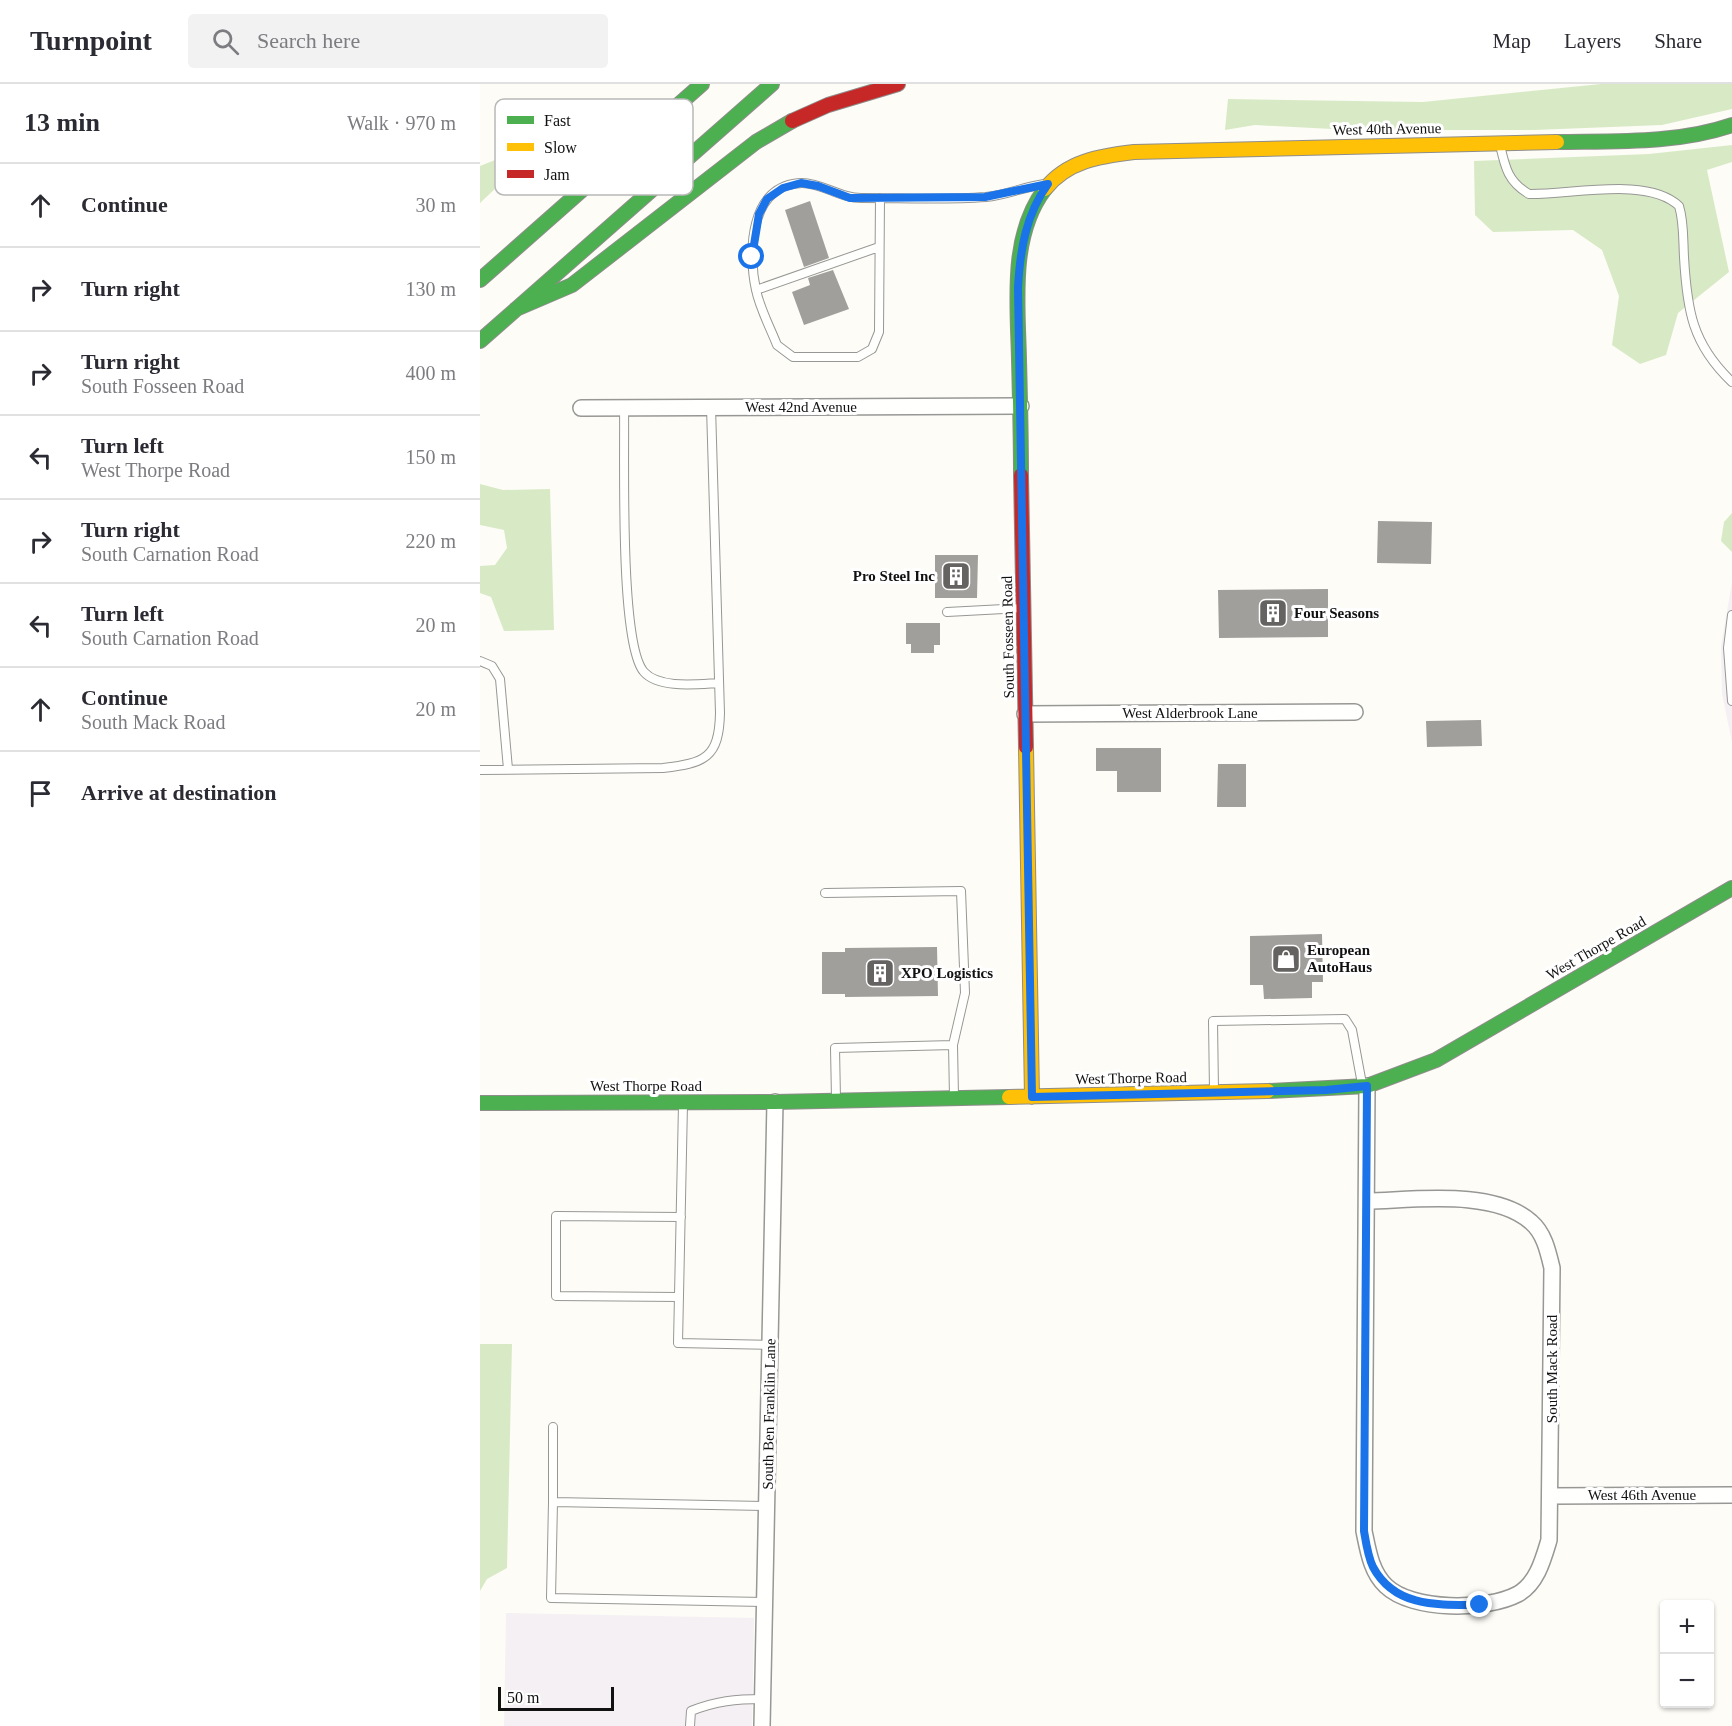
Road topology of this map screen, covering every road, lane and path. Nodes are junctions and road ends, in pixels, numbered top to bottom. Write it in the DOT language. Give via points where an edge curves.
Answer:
graph roads {
  1 [pos="702,84"];
  2 [pos="772,84"];
  3 [pos="898,84"];
  4 [pos="685,99"];
  5 [pos="1732,124"];
  6 [pos="1500,144"];
  7 [pos="693,153"];
  8 [pos="1048,184"];
  9 [pos="693,191"];
  10 [pos="576,195"];
  11 [pos="646,195"];
  12 [pos="688,195"];
  13 [pos="880,198"];
  14 [pos="879,247"];
  15 [pos="480,280"];
  16 [pos="756,290"];
  17 [pos="516,309"];
  18 [pos="480,341"];
  19 [pos="1732,382"];
  20 [pos="1021,406"];
  21 [pos="711,407"];
  22 [pos="581,408"];
  23 [pos="624,408"];
  24 [pos="1024,608"];
  25 [pos="947,612"];
  26 [pos="1732,615"];
  27 [pos="480,661"];
  28 [pos="719,683"];
  29 [pos="1732,701"];
  30 [pos="1355,712"];
  31 [pos="1025,714"];
  32 [pos="508,769"];
  33 [pos="480,770"];
  34 [pos="1732,888"];
  35 [pos="825,893"];
  36 [pos="953,1045"];
  37 [pos="1365,1086"];
  38 [pos="1214,1093"];
  39 [pos="1032,1097"];
  40 [pos="954,1098"];
  41 [pos="836,1101"];
  42 [pos="683,1102"];
  43 [pos="775,1102"];
  44 [pos="480,1103"];
  45 [pos="1368,1201"];
  46 [pos="681,1217"];
  47 [pos="679,1297"];
  48 [pos="770,1345"];
  49 [pos="553,1427"];
  50 [pos="1732,1495"];
  51 [pos="1551,1496"];
  52 [pos="553,1502"];
  53 [pos="767,1506"];
  54 [pos="765,1602"];
  55 [pos="763,1699"];
  56 [pos="690,1726"];
  57 [pos="762,1726"];
  1 -- 4 [label="main road"];
  2 -- 7 [label="main road"];
  3 -- 9 [label="main road" via="828,105 790,122 756,142"];
  5 -- 6 [label="main road, West 40th Avenue" via="1706,134 1660,139"];
  6 -- 8 [label="main road, West 40th Avenue" via="1134,152 1084,161"];
  6 -- 19 [label="lane" via="1507,173 1517,187 1529,194 1623,189 1656,192 1679,206 1692,324 1701,345"];
  8 -- 13 [label="lane" via="985,197"];
  8 -- 20 [label="main road, South Fosseen Road" via="1032,212 1019,264"];
  10 -- 15 [label="main road"];
  11 -- 17 [label="main road"];
  12 -- 17 [label="main road" via="572,285"];
  13 -- 14 [label="lane"];
  13 -- 16 [label="lane" via="850,198 801,183 783,188 767,199 754,230"];
  14 -- 16 [label="lane"];
  14 -- 16 [label="lane" via="879,332 872,349 858,357 793,357 783,352"];
  17 -- 18 [label="main road"];
  20 -- 21 [label="street, West 42nd Avenue"];
  20 -- 24 [label="main road, South Fosseen Road"];
  21 -- 23 [label="street, West 42nd Avenue"];
  21 -- 28 [label="lane"];
  22 -- 23 [label="street, West 42nd Avenue"];
  23 -- 28 [label="lane" via="627,577 634,653 645,673 660,681"];
  24 -- 25 [label="lane"];
  24 -- 31 [label="main road, South Fosseen Road"];
  26 -- 29 [label="lane" via="1728,648"];
  27 -- 32 [label="lane" via="492,666 500,679"];
  28 -- 32 [label="lane" via="720,734 715,749 688,765"];
  30 -- 31 [label="street, West Alderbrook Lane"];
  31 -- 39 [label="main road, South Fosseen Road"];
  32 -- 33 [label="lane"];
  34 -- 37 [label="main road, West Thorpe Road" via="1436,1060"];
  35 -- 36 [label="lane" via="961,891 965,993"];
  36 -- 40 [label="lane"];
  36 -- 41 [label="lane" via="835,1048"];
  37 -- 38 [label="main road, West Thorpe Road"];
  37 -- 38 [label="lane" via="1352,1030 1345,1019 1213,1021"];
  37 -- 45 [label="street, South Mack Road"];
  38 -- 39 [label="main road, West Thorpe Road"];
  39 -- 40 [label="main road, West Thorpe Road"];
  40 -- 41 [label="main road, West Thorpe Road"];
  41 -- 43 [label="main road, West Thorpe Road"];
  42 -- 43 [label="main road, West Thorpe Road"];
  42 -- 44 [label="main road, West Thorpe Road"];
  42 -- 46 [label="lane"];
  43 -- 48 [label="street, South Ben Franklin Lane"];
  45 -- 51 [label="street, South Mack Road" via="1476,1200 1509,1207 1532,1222 1546,1243 1552,1268"];
  45 -- 51 [label="street, South Mack Road" via="1364,1531 1372,1565 1386,1586 1409,1600 1434,1605 1480,1605 1518,1594 1540,1571 1549,1540"];
  46 -- 47 [label="lane"];
  46 -- 47 [label="lane" via="556,1216 556,1296"];
  47 -- 48 [label="lane" via="678,1343"];
  48 -- 53 [label="street, South Ben Franklin Lane"];
  49 -- 52 [label="lane"];
  50 -- 51 [label="street, West 46th Avenue"];
  52 -- 53 [label="lane"];
  52 -- 54 [label="lane" via="551,1598"];
  53 -- 54 [label="street, South Ben Franklin Lane"];
  54 -- 55 [label="street, South Ben Franklin Lane"];
  55 -- 56 [label="lane" via="714,1702 691,1711"];
  55 -- 57 [label="street, South Ben Franklin Lane"];
}
